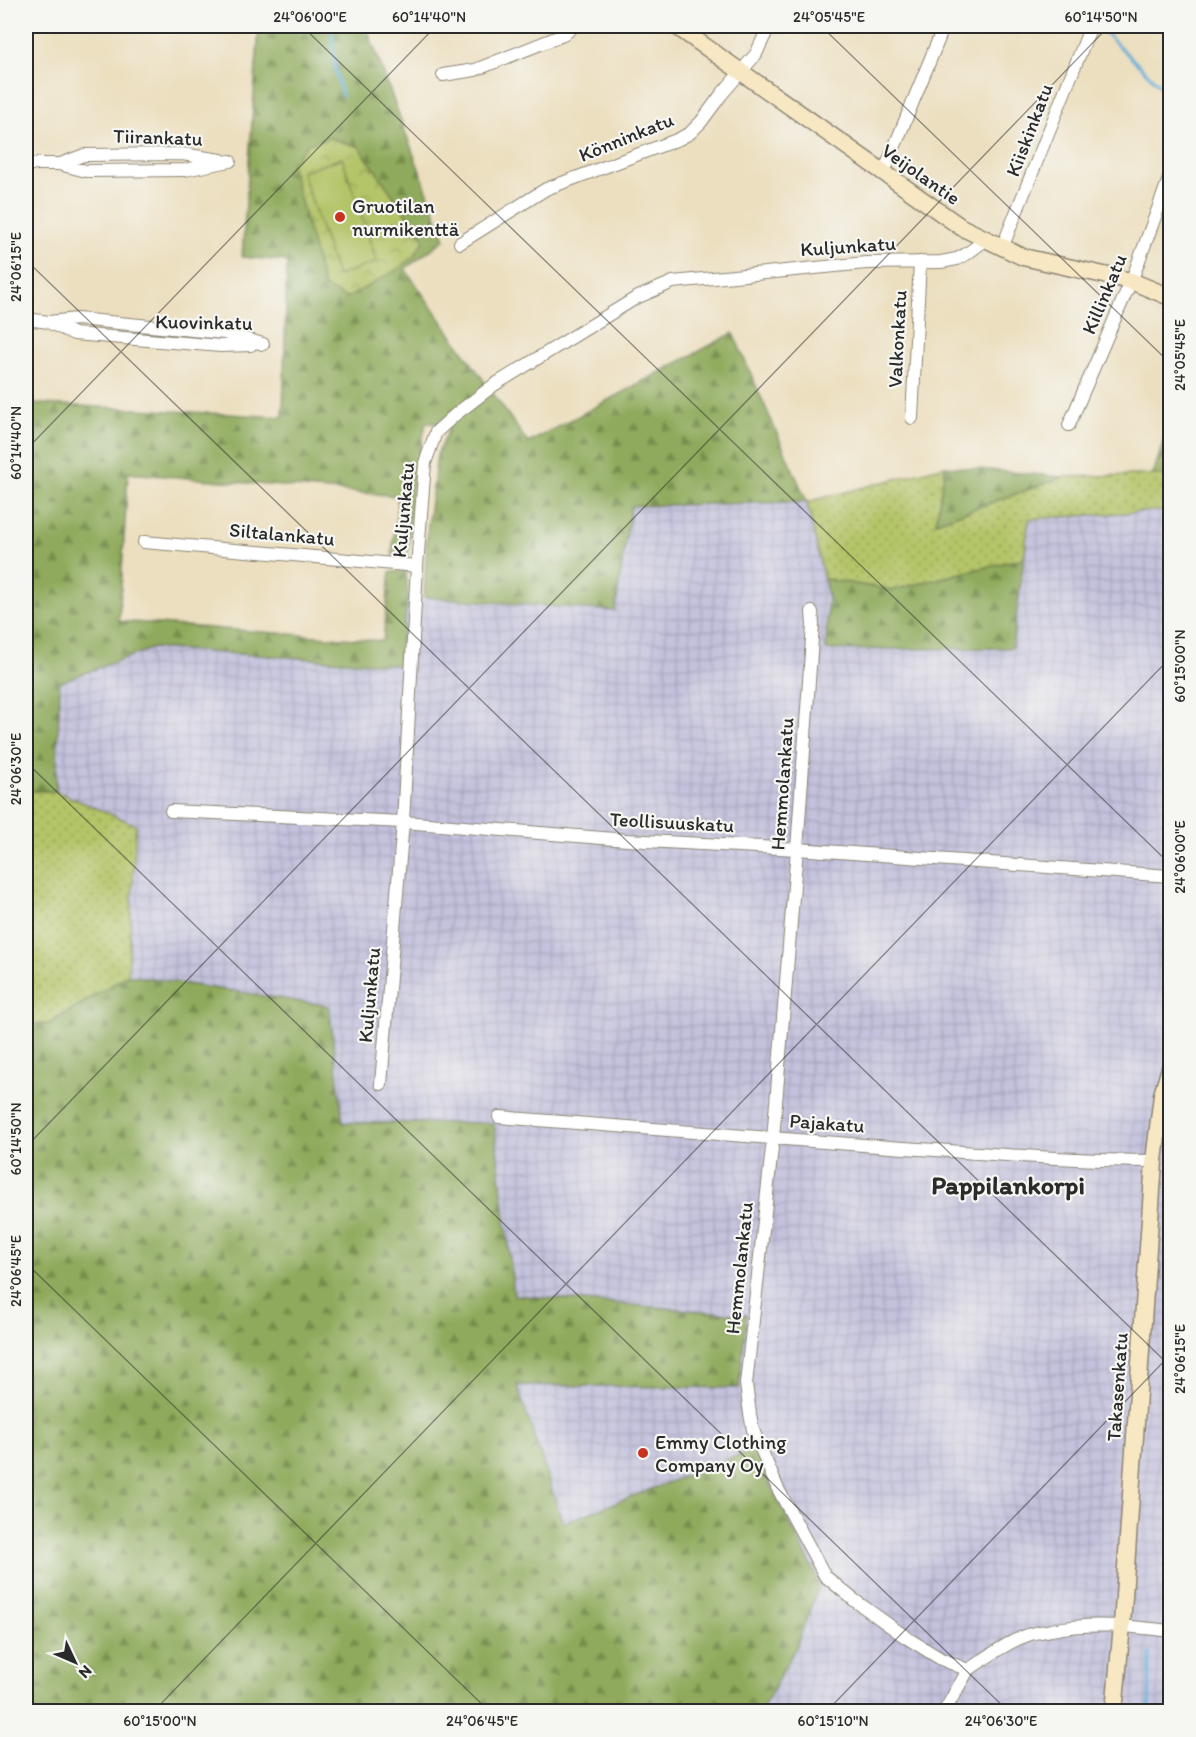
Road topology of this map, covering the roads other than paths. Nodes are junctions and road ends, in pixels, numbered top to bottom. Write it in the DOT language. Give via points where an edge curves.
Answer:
graph roads {
  1 [pos="574,26"];
  2 [pos="676,26"];
  3 [pos="769,26"];
  4 [pos="944,26"];
  5 [pos="1093,26"];
  6 [pos="740,72"];
  7 [pos="442,75"];
  8 [pos="26,164"];
  9 [pos="59,164"];
  10 [pos="882,172"];
  11 [pos="1170,176"];
  12 [pos="985,240"];
  13 [pos="459,243"];
  14 [pos="1002,248"];
  15 [pos="920,262"];
  16 [pos="1131,281"];
  17 [pos="1170,297"];
  18 [pos="26,319"];
  19 [pos="49,322"];
  20 [pos="912,418"];
  21 [pos="1069,424"];
  22 [pos="144,542"];
  23 [pos="417,566"];
  24 [pos="812,612"];
  25 [pos="171,811"];
  26 [pos="403,822"];
  27 [pos="797,849"];
  28 [pos="1170,876"];
  29 [pos="1170,1068"];
  30 [pos="381,1084"];
  31 [pos="499,1116"];
  32 [pos="772,1138"];
  33 [pos="1154,1161"];
  34 [pos="1122,1625"];
  35 [pos="1170,1631"];
  36 [pos="968,1670"];
  37 [pos="944,1712"];
  38 [pos="1114,1712"];
  1 -- 7 [label="street" via="563,35 475,70"];
  2 -- 6 [label="street, Veijolantie"];
  3 -- 6 [label="street, Könninkatu" via="756,54"];
  4 -- 10 [label="street"];
  5 -- 14 [label="street, Kiiskinkatu"];
  6 -- 10 [label="street, Veijolantie"];
  6 -- 13 [label="street, Könninkatu" via="690,133 546,189"];
  8 -- 9 [label="street, Tiirankatu"];
  9 -- 9 [label="street, Tiirankatu" via="86,171 185,170 230,161 182,154 84,155"];
  10 -- 12 [label="street, Veijolantie"];
  11 -- 16 [label="street, Killinkatu"];
  12 -- 14 [label="street, Veijolantie"];
  12 -- 15 [label="street, Kuljunkatu" via="957,259"];
  14 -- 16 [label="street, Veijolantie" via="1023,257"];
  15 -- 20 [label="street, Valkonkatu"];
  15 -- 23 [label="street, Kuljunkatu" via="866,263 673,282 636,298 494,385 436,432 425,463"];
  16 -- 17 [label="street, Veijolantie"];
  16 -- 21 [label="street, Killinkatu"];
  18 -- 19 [label="street, Kuovinkatu"];
  19 -- 19 [label="street, Kuovinkatu" via="74,334 221,346 263,344 224,333 77,320"];
  22 -- 23 [label="street, Siltalankatu"];
  23 -- 26 [label="street, Kuljunkatu"];
  24 -- 27 [label="street, Hemmolankatu"];
  25 -- 26 [label="street, Teollisuuskatu"];
  26 -- 27 [label="street, Teollisuuskatu"];
  26 -- 30 [label="street, Kuljunkatu"];
  27 -- 28 [label="street, Teollisuuskatu"];
  27 -- 32 [label="street, Hemmolankatu"];
  29 -- 33 [label="street, Takasenkatu" via="1162,1095"];
  31 -- 32 [label="street, Pajakatu"];
  32 -- 33 [label="street, Pajakatu" via="1020,1156"];
  32 -- 36 [label="street, Hemmolankatu" via="746,1384 753,1430 777,1487 825,1576 907,1638"];
  33 -- 34 [label="street, Takasenkatu"];
  34 -- 35 [label="street"];
  34 -- 36 [label="street" via="1065,1627 1028,1635"];
  34 -- 38 [label="street, Takasenkatu"];
  36 -- 37 [label="street"];
}
